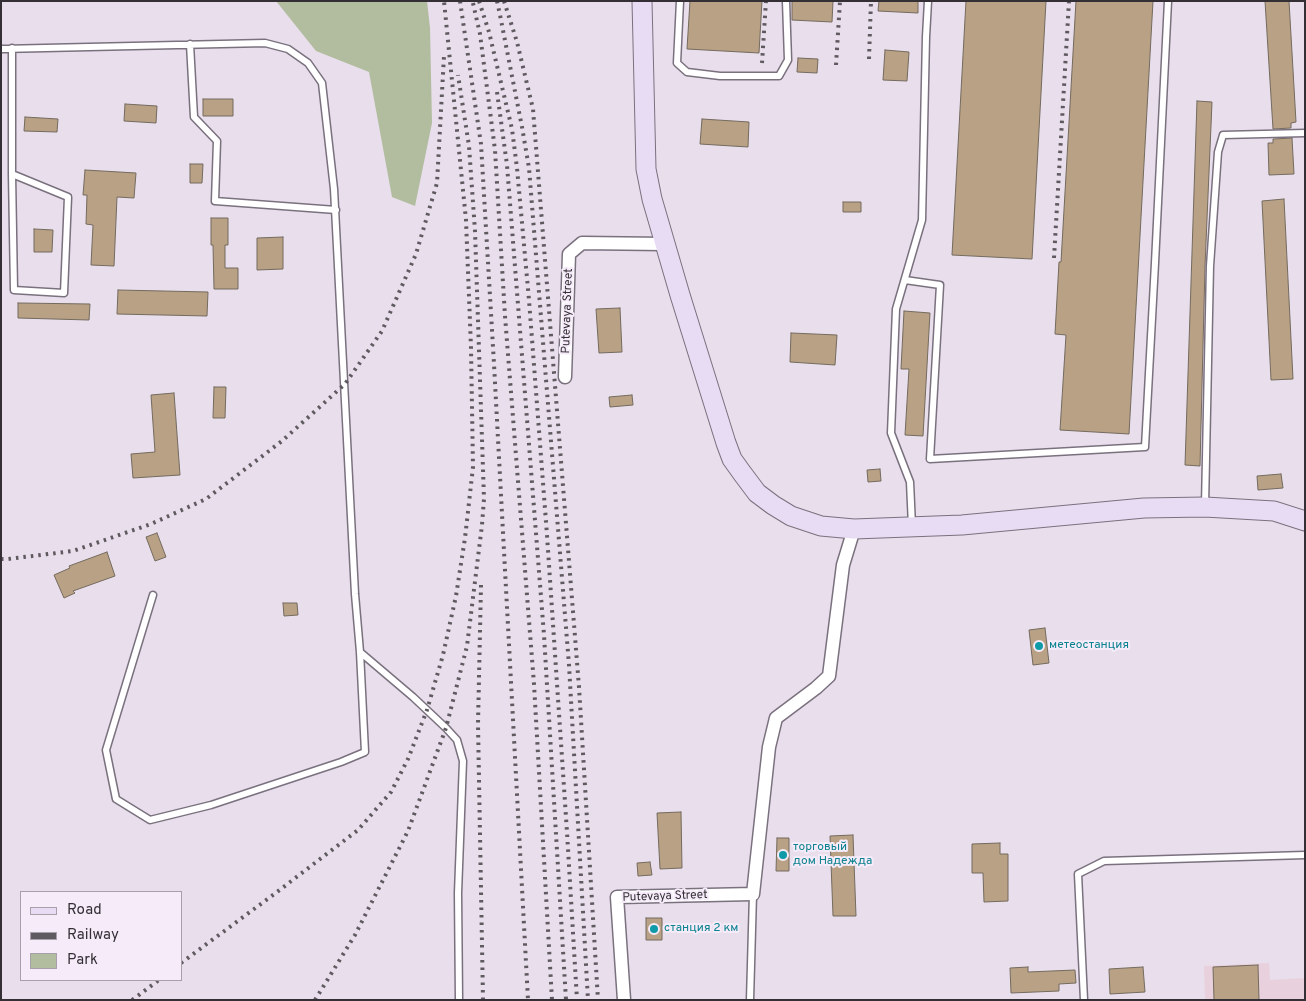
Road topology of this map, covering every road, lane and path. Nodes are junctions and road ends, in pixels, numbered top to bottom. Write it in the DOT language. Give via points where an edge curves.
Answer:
graph roads {
  1 [pos="642,1"];
  2 [pos="680,1"];
  3 [pos="786,1"];
  4 [pos="928,1"];
  5 [pos="1168,1"];
  6 [pos="190,44"];
  7 [pos="12,48"];
  8 [pos="1,49"];
  9 [pos="1305,133"];
  10 [pos="12,174"];
  11 [pos="336,210"];
  12 [pos="664,244"];
  13 [pos="905,280"];
  14 [pos="565,377"];
  15 [pos="1205,507"];
  16 [pos="1305,521"];
  17 [pos="912,527"];
  18 [pos="854,529"];
  19 [pos="153,595"];
  20 [pos="360,652"];
  21 [pos="1305,855"];
  22 [pos="753,894"];
  23 [pos="459,1000"];
  24 [pos="624,1000"];
  25 [pos="750,1000"];
  26 [pos="1084,1000"];
  1 -- 12 [label="main road" via="646,170"];
  2 -- 3 [label="lane" via="677,63 687,72 720,76 779,76 788,60"];
  4 -- 13 [label="lane" via="922,220"];
  5 -- 13 [label="lane" via="1144,447 930,459 940,285"];
  6 -- 7 [label="lane"];
  6 -- 11 [label="lane" via="265,42 288,49 308,64 322,83"];
  6 -- 11 [label="lane" via="194,117 217,141 215,201"];
  7 -- 8 [label="lane"];
  7 -- 10 [label="lane"];
  9 -- 15 [label="lane" via="1224,135 1218,152 1210,266"];
  10 -- 10 [label="lane" via="14,290 64,293 68,197"];
  11 -- 20 [label="lane"];
  12 -- 14 [label="street, Putevaya Street" via="582,243 569,254"];
  12 -- 18 [label="main road" via="732,459 758,492 790,516 821,526"];
  13 -- 17 [label="lane" via="896,309 891,433 910,482"];
  15 -- 16 [label="main road" via="1274,511"];
  15 -- 17 [label="main road" via="1144,508"];
  17 -- 18 [label="main road"];
  18 -- 22 [label="street" via="843,565 829,676 776,718 769,747"];
  19 -- 20 [label="lane" via="106,750 116,799 150,820 211,805 365,752"];
  20 -- 23 [label="lane" via="446,728 457,740 463,761 458,893"];
  21 -- 26 [label="lane" via="1104,860 1078,874"];
  22 -- 24 [label="street, Putevaya Street" via="618,897"];
  22 -- 25 [label="lane"];
}
